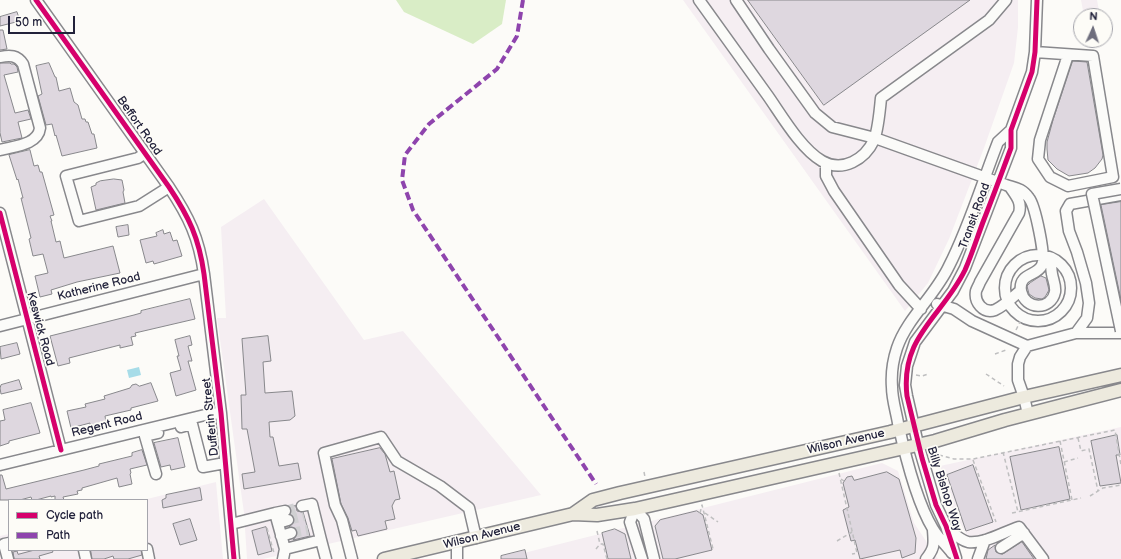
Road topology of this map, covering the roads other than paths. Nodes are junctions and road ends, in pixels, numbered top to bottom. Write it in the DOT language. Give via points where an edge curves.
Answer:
graph roads {
  1 [pos="36,0"];
  2 [pos="699,0"];
  3 [pos="736,0"];
  4 [pos="1006,0"];
  5 [pos="1037,0"];
  6 [pos="1035,52"];
  7 [pos="1068,55"];
  8 [pos="0,57"];
  9 [pos="1011,130"];
  10 [pos="875,138"];
  11 [pos="0,150"];
  12 [pos="145,153"];
  13 [pos="826,163"];
  14 [pos="984,177"];
  15 [pos="998,182"];
  16 [pos="169,187"];
  17 [pos="1010,187"];
  18 [pos="1121,189"];
  19 [pos="1121,195"];
  20 [pos="1091,200"];
  21 [pos="0,213"];
  22 [pos="1047,257"];
  23 [pos="204,274"];
  24 [pos="1021,290"];
  25 [pos="1007,301"];
  26 [pos="924,305"];
  27 [pos="942,306"];
  28 [pos="27,319"];
  29 [pos="0,326"];
  30 [pos="1121,331"];
  31 [pos="1076,333"];
  32 [pos="1027,346"];
  33 [pos="1121,375"];
  34 [pos="1121,390"];
  35 [pos="1024,397"];
  36 [pos="221,412"];
  37 [pos="1028,414"];
  38 [pos="177,425"];
  39 [pos="914,425"];
  40 [pos="900,429"];
  41 [pos="144,433"];
  42 [pos="918,444"];
  43 [pos="904,447"];
  44 [pos="61,450"];
  45 [pos="225,463"];
  46 [pos="0,465"];
  47 [pos="156,474"];
  48 [pos="630,490"];
  49 [pos="635,509"];
  50 [pos="307,512"];
  51 [pos="573,514"];
  52 [pos="231,524"];
  53 [pos="946,526"];
  54 [pos="933,530"];
  55 [pos="1024,533"];
  56 [pos="476,538"];
  57 [pos="321,540"];
  58 [pos="986,540"];
  59 [pos="457,542"];
  60 [pos="8,543"];
  61 [pos="1001,548"];
  62 [pos="284,549"];
  63 [pos="954,558"];
  64 [pos="8,559"];
  65 [pos="234,559"];
  66 [pos="283,559"];
  67 [pos="326,559"];
  68 [pos="352,559"];
  69 [pos="388,559"];
  70 [pos="457,559"];
  71 [pos="642,559"];
  72 [pos="654,559"];
  73 [pos="926,559"];
  74 [pos="978,559"];
  75 [pos="1043,559"];
  1 -- 12 [label="street, Beffort Road"];
  2 -- 13 [label="street" via="792,131 812,153"];
  3 -- 10 [label="street" via="815,113 832,127"];
  4 -- 10 [label="street" via="989,20 881,98"];
  5 -- 6 [label="street, Transit Road"];
  6 -- 7 [label="street"];
  6 -- 9 [label="street, Transit Road" via="1032,72"];
  7 -- 7 [label="street" via="1093,56 1113,177 1068,186 1050,178 1038,160 1040,140"];
  8 -- 11 [label="street" via="12,56 23,64 40,128 38,135 31,142"];
  9 -- 14 [label="street, Transit Road" via="998,142"];
  9 -- 15 [label="street, Transit Road" via="1011,148"];
  10 -- 13 [label="street" via="868,151 848,165"];
  10 -- 14 [label="street"];
  12 -- 16 [label="street, Beffort Road"];
  12 -- 16 [label="street" via="138,158 66,176 79,221 139,206"];
  13 -- 26 [label="street" via="826,176 834,191 899,285"];
  14 -- 15 [label="street"];
  14 -- 26 [label="street, Transit Road" via="954,256 943,278"];
  15 -- 17 [label="street"];
  15 -- 27 [label="street, Transit Road" via="965,268"];
  16 -- 23 [label="street, Beffort Road" via="191,222"];
  17 -- 22 [label="street" via="1014,186 1028,196"];
  17 -- 25 [label="street" via="1019,200 1019,213 976,292 979,305 990,311"];
  18 -- 30 [label="street, bridge" via="1092,194"];
  19 -- 20 [label="street"];
  20 -- 30 [label="street" via="1117,329"];
  20 -- 31 [label="street" via="1070,204 1066,211 1068,231 1077,252 1089,303 1087,318"];
  21 -- 28 [label="street, Keswick Road"];
  22 -- 24 [label="street" via="1041,268 1022,282"];
  22 -- 24 [label="street" via="1055,290 1053,297 1042,306 1035,306 1024,299"];
  22 -- 25 [label="street" via="1027,257 1013,266 1006,280"];
  22 -- 25 [label="street" via="1060,263 1069,277 1070,296 1064,310 1051,319 1036,322 1022,317"];
  23 -- 28 [label="street, Katherine Road"];
  23 -- 36 [label="street, Dufferin Street"];
  24 -- 25 [label="street"];
  26 -- 27 [label="street"];
  26 -- 40 [label="street, Transit Road" via="903,334 893,363 892,387"];
  27 -- 32 [label="street" via="954,309 972,321"];
  27 -- 39 [label="street, Transit Road" via="915,342 907,366 906,396"];
  28 -- 29 [label="street, Katherine Road"];
  28 -- 44 [label="street, Keswick Road"];
  30 -- 31 [label="street"];
  31 -- 32 [label="street"];
  32 -- 35 [label="street" via="1018,364 1018,380"];
  33 -- 35 [label="main road, Wilson Avenue"];
  34 -- 37 [label="main road, Wilson Avenue"];
  35 -- 37 [label="street"];
  35 -- 39 [label="main road, Wilson Avenue"];
  36 -- 38 [label="street, Regent Road"];
  36 -- 45 [label="street, Dufferin Street"];
  37 -- 42 [label="main road, Wilson Avenue"];
  38 -- 41 [label="street, Regent Road"];
  38 -- 45 [label="street" via="192,424 203,467"];
  39 -- 40 [label="main road, Wilson Avenue"];
  39 -- 42 [label="street, Billy Bishop Way"];
  40 -- 43 [label="street, Billy Bishop Way"];
  40 -- 48 [label="main road, Wilson Avenue"];
  41 -- 44 [label="street, Regent Road"];
  41 -- 47 [label="street"];
  42 -- 43 [label="main road, Wilson Avenue"];
  42 -- 53 [label="street, Billy Bishop Way" via="936,506"];
  43 -- 49 [label="main road, Wilson Avenue"];
  43 -- 54 [label="street, Billy Bishop Way" via="923,509"];
  44 -- 46 [label="street, Regent Road"];
  45 -- 52 [label="street, Dufferin Street"];
  48 -- 49 [label="main road"];
  48 -- 51 [label="main road, Wilson Avenue" via="593,500"];
  49 -- 51 [label="main road, Wilson Avenue" via="596,515"];
  49 -- 71 [label="street" via="630,522"];
  49 -- 72 [label="street" via="644,519"];
  50 -- 57 [label="street" via="313,529"];
  51 -- 56 [label="main road, Wilson Avenue"];
  52 -- 62 [label="street" via="281,517 286,534"];
  52 -- 65 [label="street, Dufferin Street"];
  53 -- 58 [label="street" via="967,542"];
  53 -- 63 [label="street, Billy Bishop Way"];
  54 -- 63 [label="street, Billy Bishop Way"];
  54 -- 73 [label="street" via="934,544"];
  55 -- 58 [label="street" via="1019,527"];
  55 -- 61 [label="street"];
  55 -- 75 [label="street"];
  56 -- 59 [label="main road, Wilson Avenue"];
  56 -- 68 [label="street" via="469,508 440,486 396,462 382,437 324,453 335,505 342,520"];
  57 -- 62 [label="street"];
  57 -- 67 [label="street"];
  58 -- 74 [label="street"];
  59 -- 69 [label="main road, Wilson Avenue"];
  59 -- 70 [label="street"];
  60 -- 64 [label="street" via="4,544"];
  62 -- 66 [label="street"];
}
